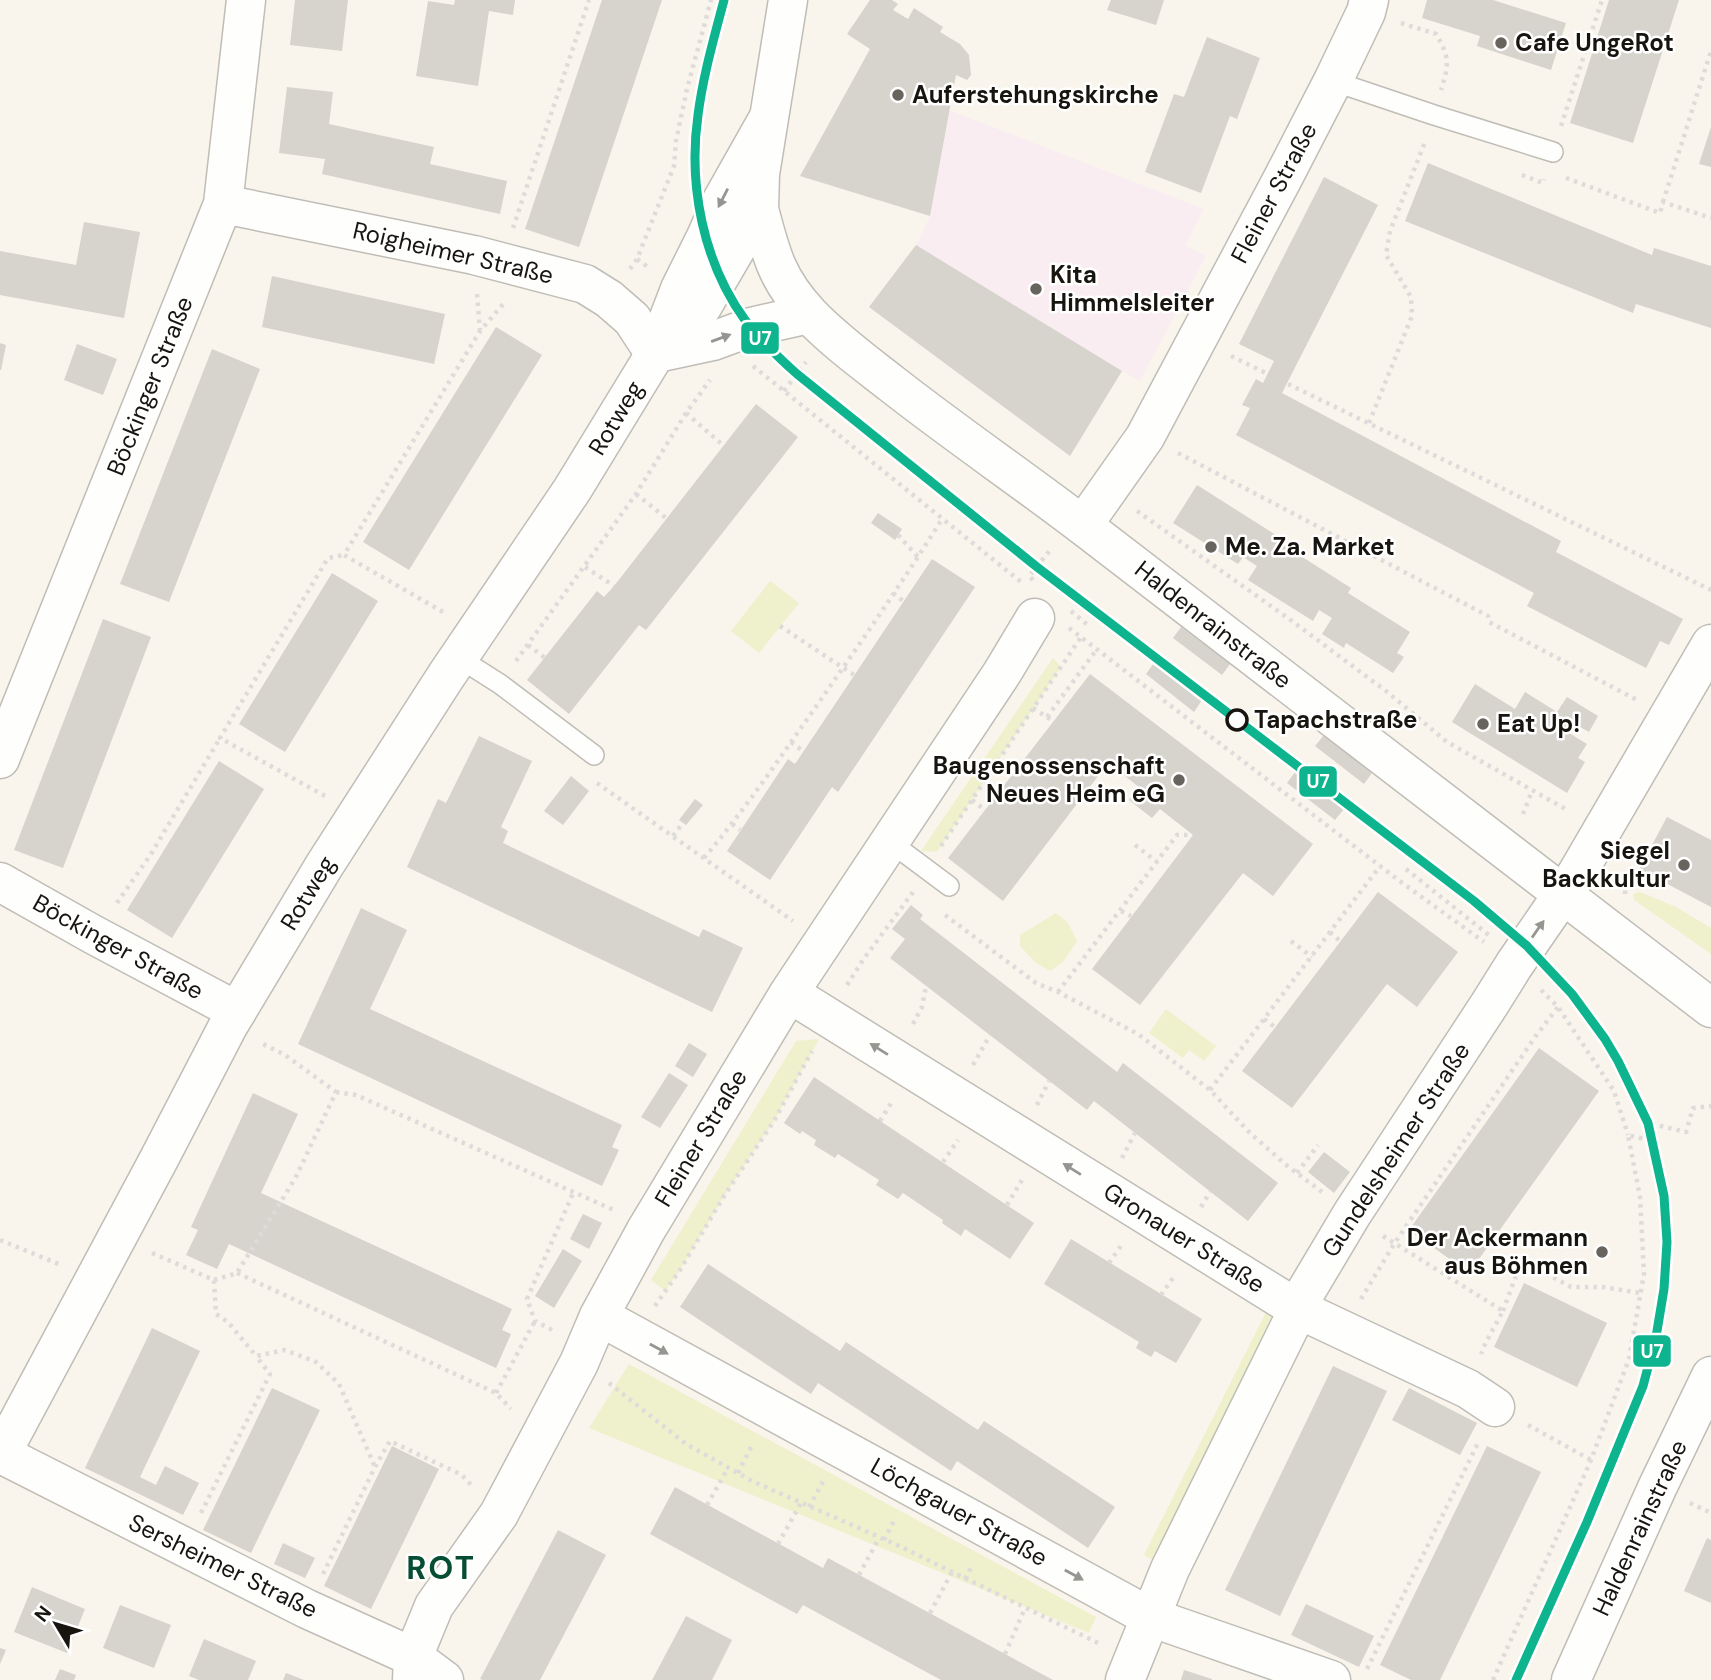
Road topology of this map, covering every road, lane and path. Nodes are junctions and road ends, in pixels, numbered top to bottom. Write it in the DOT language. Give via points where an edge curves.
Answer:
graph roads {
  1 [pos="246,0"];
  2 [pos="589,0"];
  3 [pos="711,0"];
  4 [pos="788,0"];
  5 [pos="1602,0"];
  6 [pos="1367,6"];
  7 [pos="1711,51"];
  8 [pos="1703,76"];
  9 [pos="1711,79"];
  10 [pos="1333,81"];
  11 [pos="1434,115"];
  12 [pos="769,117"];
  13 [pos="1553,152"];
  14 [pos="1662,202"];
  15 [pos="223,204"];
  16 [pos="759,209"];
  17 [pos="517,266"];
  18 [pos="680,289"];
  19 [pos="809,314"];
  20 [pos="726,335"];
  21 [pos="655,354"];
  22 [pos="716,371"];
  23 [pos="1287,384"];
  24 [pos="686,413"];
  25 [pos="1368,423"];
  26 [pos="1145,437"];
  27 [pos="723,446"];
  28 [pos="1108,491"];
  29 [pos="635,494"];
  30 [pos="666,518"];
  31 [pos="942,519"];
  32 [pos="1083,525"];
  33 [pos="898,535"];
  34 [pos="344,555"];
  35 [pos="918,557"];
  36 [pos="585,567"];
  37 [pos="614,586"];
  38 [pos="1711,590"];
  39 [pos="893,593"];
  40 [pos="903,601"];
  41 [pos="1042,609"];
  42 [pos="780,626"];
  43 [pos="1711,644"];
  44 [pos="468,645"];
  45 [pos="528,645"];
  46 [pos="1097,649"];
  47 [pos="545,658"];
  48 [pos="843,668"];
  49 [pos="854,675"];
  50 [pos="500,684"];
  51 [pos="1033,708"];
  52 [pos="1047,717"];
  53 [pos="1668,717"];
  54 [pos="1053,722"];
  55 [pos="220,738"];
  56 [pos="791,743"];
  57 [pos="803,751"];
  58 [pos="594,755"];
  59 [pos="0,759"];
  60 [pos="589,778"];
  61 [pos="972,800"];
  62 [pos="985,810"];
  63 [pos="357,814"];
  64 [pos="683,823"];
  65 [pos="732,824"];
  66 [pos="1603,830"];
  67 [pos="740,831"];
  68 [pos="1193,835"];
  69 [pos="673,836"];
  70 [pos="890,842"];
  71 [pos="1135,845"];
  72 [pos="704,858"];
  73 [pos="1157,862"];
  74 [pos="1380,866"];
  75 [pos="1406,869"];
  76 [pos="0,882"];
  77 [pos="948,886"];
  78 [pos="913,892"];
  79 [pos="1563,894"];
  80 [pos="922,899"];
  81 [pos="1121,911"];
  82 [pos="941,912"];
  83 [pos="1130,916"];
  84 [pos="800,925"];
  85 [pos="1330,932"];
  86 [pos="94,935"];
  87 [pos="1292,941"];
  88 [pos="1341,942"];
  89 [pos="1312,957"];
  90 [pos="1514,965"];
  91 [pos="1058,992"];
  92 [pos="789,993"];
  93 [pos="1558,1007"];
  94 [pos="1711,1008"];
  95 [pos="1264,1018"];
  96 [pos="232,1019"];
  97 [pos="1275,1027"];
  98 [pos="1210,1090"];
  99 [pos="336,1092"];
  100 [pos="1711,1106"];
  101 [pos="1628,1135"];
  102 [pos="1318,1145"];
  103 [pos="1297,1172"];
  104 [pos="574,1191"];
  105 [pos="621,1213"];
  106 [pos="1352,1214"];
  107 [pos="119,1234"];
  108 [pos="0,1240"];
  109 [pos="1404,1250"];
  110 [pos="237,1273"];
  111 [pos="94,1280"];
  112 [pos="214,1280"];
  113 [pos="1640,1293"];
  114 [pos="1296,1308"];
  115 [pos="1503,1311"];
  116 [pos="599,1316"];
  117 [pos="535,1321"];
  118 [pos="553,1330"];
  119 [pos="1343,1330"];
  120 [pos="1486,1342"];
  121 [pos="256,1356"];
  122 [pos="579,1363"];
  123 [pos="1711,1376"];
  124 [pos="496,1393"];
  125 [pos="1495,1407"];
  126 [pos="515,1414"];
  127 [pos="1,1455"];
  128 [pos="1591,1460"];
  129 [pos="375,1467"];
  130 [pos="728,1468"];
  131 [pos="801,1503"];
  132 [pos="707,1505"];
  133 [pos="499,1514"];
  134 [pos="879,1538"];
  135 [pos="778,1544"];
  136 [pos="184,1548"];
  137 [pos="951,1572"];
  138 [pos="859,1575"];
  139 [pos="1026,1608"];
  140 [pos="307,1609"];
  141 [pos="930,1613"];
  142 [pos="1150,1617"];
  143 [pos="1005,1654"];
  144 [pos="412,1668"];
  145 [pos="1129,1670"];
  146 [pos="444,1680"];
  147 [pos="1331,1680"];
  148 [pos="1362,1680"];
  149 [pos="1493,1680"];
  150 [pos="1571,1680"];
  1 -- 15 [label="street, Böckinger Straße"];
  2 -- 17 [label="path"];
  3 -- 18 [label="path" via="687,89 674,166 637,259"];
  4 -- 12 [label="street, Rotweg"];
  5 -- 13 [label="path"];
  6 -- 10 [label="street, Fleiner Straße"];
  6 -- 11 [label="path" via="1436,34 1447,52 1446,76"];
  7 -- 8 [label="path"];
  8 -- 9 [label="path"];
  8 -- 14 [label="path"];
  10 -- 11 [label="lane"];
  10 -- 26 [label="street, Fleiner Straße"];
  11 -- 13 [label="lane"];
  11 -- 25 [label="path" via="1390,231 1386,255 1411,297 1412,316"];
  12 -- 16 [label="street, Rotweg"];
  12 -- 18 [label="street, Rotweg, one-way" via="720,202"];
  15 -- 17 [label="street, Roigheimer Straße"];
  15 -- 59 [label="street, Böckinger Straße"];
  16 -- 19 [label="street, Haldenrainstraße" via="780,277"];
  16 -- 21 [label="street, Rotweg" via="702,307"];
  17 -- 21 [label="street, Roigheimer Straße" via="585,284 609,299 632,318"];
  17 -- 34 [label="path"];
  18 -- 21 [label="street, Rotweg"];
  19 -- 20 [label="street"];
  19 -- 32 [label="street, Haldenrainstraße" via="912,400"];
  21 -- 20 [label="street, one-way"];
  20 -- 31 [label="path" via="745,359"];
  21 -- 44 [label="street, Rotweg" via="572,491"];
  22 -- 24 [label="path"];
  23 -- 25 [label="path"];
  24 -- 27 [label="path"];
  24 -- 29 [label="path"];
  25 -- 38 [label="path"];
  26 -- 28 [label="street, Fleiner Straße"];
  26 -- 53 [label="path" via="1488,616 1489,622"];
  28 -- 32 [label="street, Fleiner Straße"];
  28 -- 66 [label="path" via="1323,644 1447,742"];
  29 -- 30 [label="path"];
  29 -- 36 [label="path"];
  31 -- 35 [label="path"];
  31 -- 41 [label="path"];
  32 -- 79 [label="street, Haldenrainstraße"];
  33 -- 35 [label="path"];
  34 -- 44 [label="path"];
  34 -- 55 [label="path" via="328,558"];
  35 -- 39 [label="path"];
  36 -- 37 [label="path"];
  36 -- 45 [label="path"];
  39 -- 40 [label="path"];
  39 -- 48 [label="path"];
  41 -- 46 [label="path"];
  41 -- 70 [label="street, Fleiner Straße"];
  42 -- 48 [label="path"];
  43 -- 53 [label="street, Gundelsheimer Straße"];
  44 -- 50 [label="lane"];
  44 -- 63 [label="street, Rotweg"];
  45 -- 47 [label="path"];
  45 -- 50 [label="path"];
  46 -- 52 [label="path"];
  46 -- 74 [label="path"];
  48 -- 49 [label="path"];
  48 -- 56 [label="path"];
  50 -- 58 [label="lane"];
  51 -- 52 [label="path"];
  52 -- 54 [label="path"];
  53 -- 66 [label="street, Gundelsheimer Straße"];
  55 -- 63 [label="path"];
  55 -- 86 [label="path" via="151,854"];
  56 -- 57 [label="path"];
  56 -- 65 [label="path"];
  60 -- 69 [label="path"];
  61 -- 62 [label="path"];
  63 -- 96 [label="street, Rotweg"];
  64 -- 69 [label="path"];
  65 -- 67 [label="path"];
  65 -- 72 [label="path"];
  66 -- 79 [label="street, Gundelsheimer Straße"];
  68 -- 73 [label="path" via="1177,835"];
  69 -- 72 [label="path"];
  70 -- 77 [label="lane"];
  70 -- 92 [label="street, Fleiner Straße"];
  71 -- 73 [label="path"];
  72 -- 84 [label="path"];
  73 -- 81 [label="path"];
  74 -- 75 [label="path" via="1484,942 1491,936"];
  74 -- 85 [label="path"];
  76 -- 86 [label="street, Böckinger Straße"];
  78 -- 80 [label="path"];
  90 -- 79 [label="street, Gundelsheimer Straße, one-way"];
  79 -- 94 [label="street, Haldenrainstraße"];
  81 -- 83 [label="path"];
  81 -- 91 [label="path"];
  82 -- 91 [label="path" via="1036,983"];
  85 -- 88 [label="path"];
  85 -- 89 [label="path"];
  86 -- 96 [label="street, Böckinger Straße"];
  87 -- 89 [label="path"];
  89 -- 95 [label="path"];
  90 -- 93 [label="path"];
  90 -- 106 [label="street, Gundelsheimer Straße"];
  91 -- 98 [label="path" via="1138,1034"];
  114 -- 92 [label="street, Gronauer Straße, one-way"];
  92 -- 116 [label="street, Fleiner Straße"];
  93 -- 101 [label="path" via="1614,1091"];
  93 -- 119 [label="path" via="1394,1244"];
  95 -- 97 [label="path"];
  95 -- 98 [label="path"];
  96 -- 99 [label="path"];
  96 -- 107 [label="street, Rotweg"];
  98 -- 103 [label="path" via="1249,1132"];
  99 -- 104 [label="path" via="356,1095"];
  99 -- 110 [label="path" via="296,1177"];
  100 -- 101 [label="path" via="1693,1108 1686,1132 1648,1123 1644,1139"];
  101 -- 113 [label="path" via="1640,1197 1644,1274"];
  102 -- 103 [label="path"];
  103 -- 106 [label="path"];
  104 -- 105 [label="path"];
  104 -- 117 [label="path" via="527,1298"];
  106 -- 114 [label="street, Gundelsheimer Straße"];
  107 -- 111 [label="street, Rotweg"];
  107 -- 112 [label="path"];
  108 -- 111 [label="path"];
  109 -- 115 [label="path"];
  110 -- 112 [label="path"];
  110 -- 124 [label="path"];
  111 -- 127 [label="street, Rotweg"];
  112 -- 121 [label="path" via="216,1314"];
  113 -- 115 [label="path" via="1571,1287 1533,1270 1515,1278"];
  113 -- 128 [label="path" via="1629,1359"];
  114 -- 119 [label="street, Gronauer Straße"];
  114 -- 142 [label="street, Gundelsheimer Straße"];
  115 -- 120 [label="path"];
  116 -- 122 [label="street, Fleiner Straße"];
  116 -- 142 [label="street, Löchgauer Straße, one-way"];
  117 -- 118 [label="path"];
  117 -- 124 [label="path"];
  119 -- 125 [label="street, Gronauer Straße" via="1468,1389"];
  121 -- 129 [label="path" via="285,1350 316,1362 339,1384"];
  121 -- 136 [label="path" via="270,1374"];
  122 -- 130 [label="path" via="686,1444"];
  122 -- 133 [label="street, Fleiner Straße"];
  123 -- 150 [label="street, Haldenrainstraße"];
  124 -- 126 [label="path"];
  125 -- 128 [label="path"];
  125 -- 148 [label="path"];
  127 -- 136 [label="street, Sersheimer Straße"];
  128 -- 149 [label="path"];
  129 -- 133 [label="path" via="390,1441 462,1475"];
  129 -- 140 [label="path"];
  130 -- 131 [label="path"];
  130 -- 132 [label="path"];
  131 -- 134 [label="path"];
  131 -- 135 [label="path"];
  133 -- 144 [label="street, Fleiner Straße" via="434,1606"];
  134 -- 137 [label="path"];
  134 -- 138 [label="path"];
  136 -- 140 [label="street, Sersheimer Straße"];
  137 -- 139 [label="path"];
  137 -- 141 [label="path"];
  139 -- 143 [label="path"];
  139 -- 145 [label="path"];
  140 -- 144 [label="street, Sersheimer Straße"];
  142 -- 145 [label="street, Gundelsheimer Straße"];
  142 -- 147 [label="street, Löchgauer Straße"];
  144 -- 146 [label="street, Sersheimer Straße"];
}
